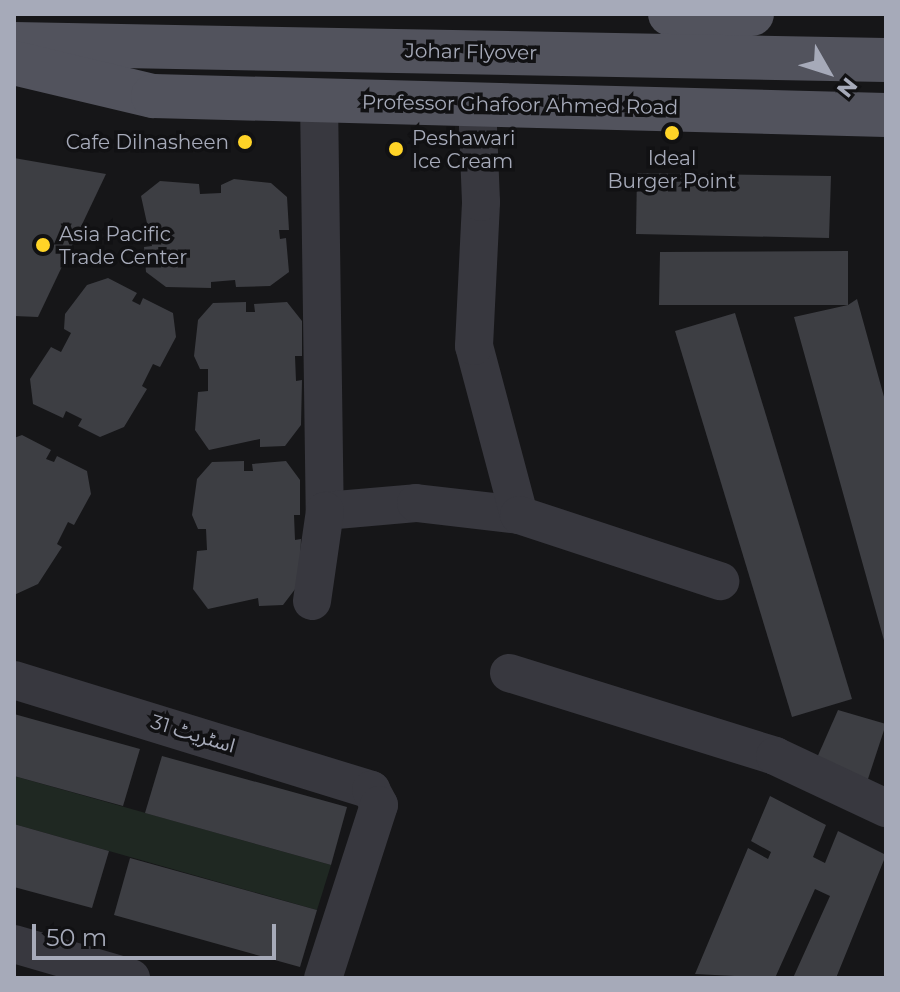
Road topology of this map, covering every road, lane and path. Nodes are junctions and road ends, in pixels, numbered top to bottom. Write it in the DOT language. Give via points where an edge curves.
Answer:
graph roads {
  1 [pos="670,14"];
  2 [pos="752,14"];
  3 [pos="35,44"];
  4 [pos="886,60"];
  5 [pos="14,63"];
  6 [pos="319,100"];
  7 [pos="477,103"];
  8 [pos="886,115"];
  9 [pos="325,511"];
  10 [pos="519,515"];
  11 [pos="720,581"];
  12 [pos="312,601"];
  13 [pos="509,673"];
  14 [pos="14,680"];
  15 [pos="886,808"];
  16 [pos="14,944"];
  17 [pos="131,978"];
  18 [pos="323,978"];
  1 -- 2 [label="main road"];
  3 -- 4 [label="main road, Johar Flyover"];
  5 -- 6 [label="main road, Professor Ghafoor Ahmed Road" via="153,96"];
  6 -- 7 [label="main road, Professor Ghafoor Ahmed Road"];
  6 -- 9 [label="street"];
  7 -- 8 [label="main road, Professor Ghafoor Ahmed Road"];
  7 -- 10 [label="street" via="481,202 474,346"];
  9 -- 10 [label="street" via="416,503"];
  9 -- 12 [label="street"];
  10 -- 11 [label="street"];
  13 -- 15 [label="street" via="775,756"];
  14 -- 18 [label="street, اسٹریٹ 31" via="371,790 379,805"];
  16 -- 17 [label="street"];
}
